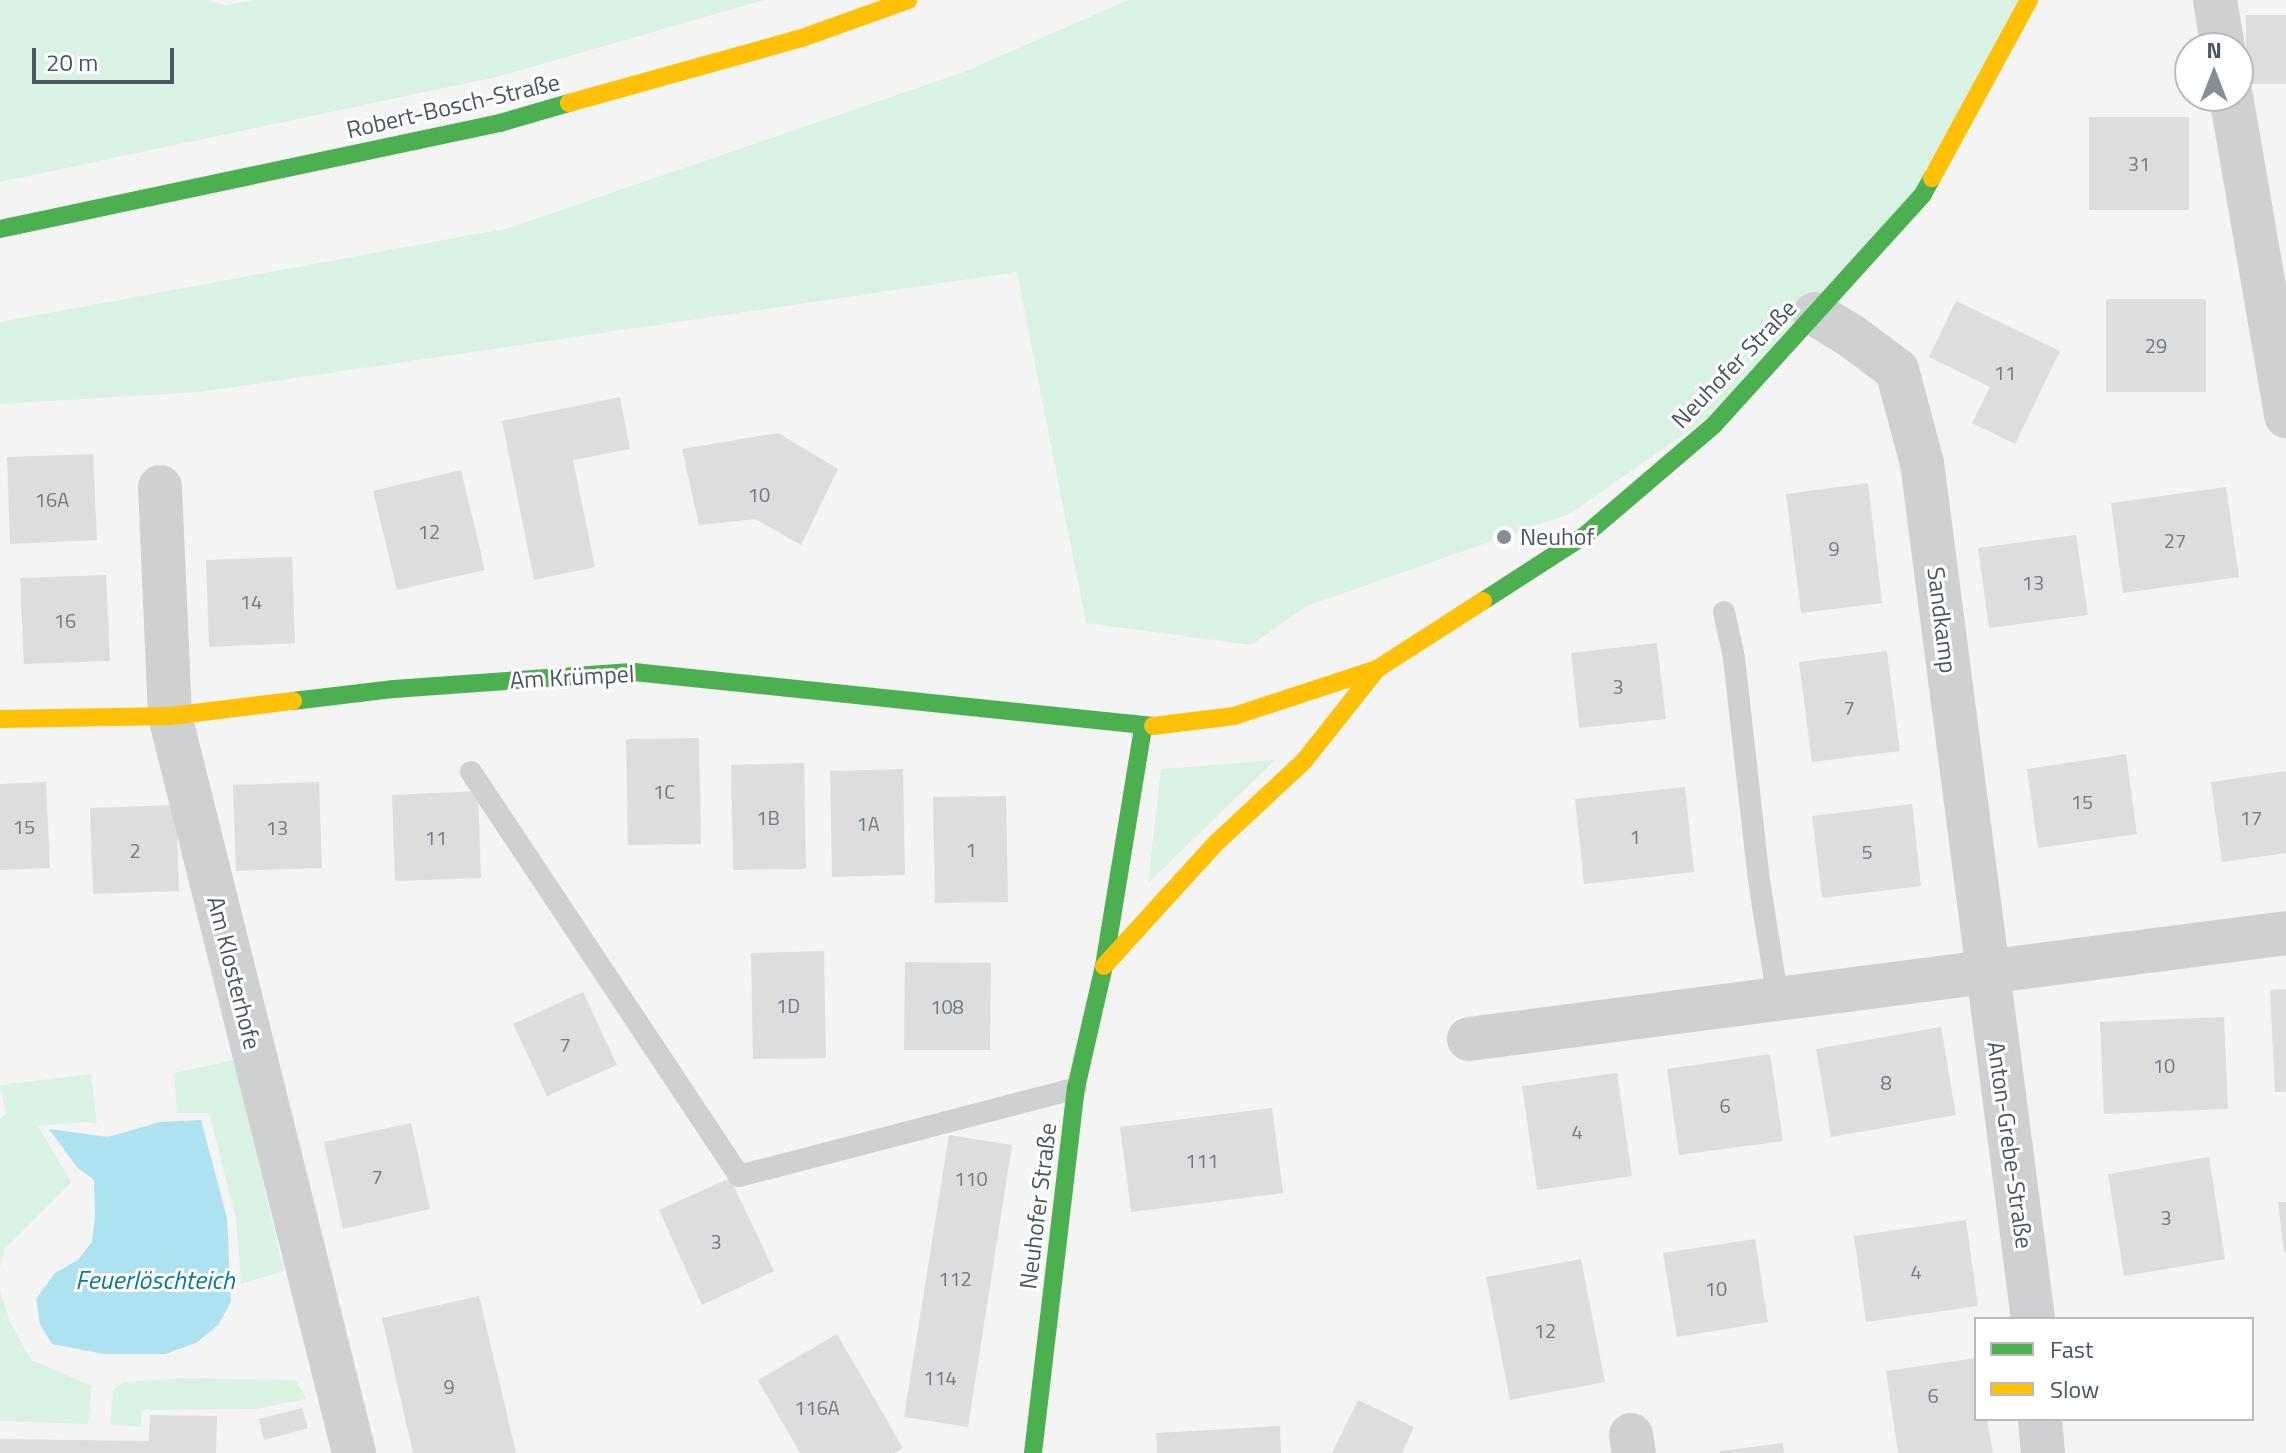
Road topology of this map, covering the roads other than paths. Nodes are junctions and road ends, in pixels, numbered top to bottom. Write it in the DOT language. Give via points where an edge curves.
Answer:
graph roads {
  1 [pos="908,0"];
  2 [pos="2029,0"];
  3 [pos="2215,0"];
  4 [pos="2220,32"];
  5 [pos="2234,112"];
  6 [pos="0,229"];
  7 [pos="1815,314"];
  8 [pos="2286,416"];
  9 [pos="160,487"];
  10 [pos="1724,612"];
  11 [pos="1377,669"];
  12 [pos="170,716"];
  13 [pos="0,719"];
  14 [pos="1143,727"];
  15 [pos="471,772"];
  16 [pos="2286,933"];
  17 [pos="1104,966"];
  18 [pos="1986,971"];
  19 [pos="1778,999"];
  20 [pos="1469,1039"];
  21 [pos="1076,1088"];
  22 [pos="2033,1317"];
  23 [pos="2040,1421"];
  24 [pos="354,1453"];
  25 [pos="1033,1453"];
  26 [pos="2043,1453"];
  1 -- 6 [label="street, Robert-Bosch-Straße" via="802,38 500,123"];
  2 -- 7 [label="street, Neuhofer Straße" via="1923,194"];
  3 -- 4 [label="street"];
  5 -- 8 [label="street"];
  7 -- 11 [label="street, Neuhofer Straße" via="1713,426 1584,536"];
  7 -- 18 [label="street, Sandkamp" via="1897,370 1922,463"];
  9 -- 12 [label="street, Am Klosterhofe"];
  10 -- 19 [label="lane"];
  11 -- 14 [label="street, Neuhofer Straße" via="1234,716"];
  11 -- 17 [label="street, Neuhofer Straße" via="1304,761 1214,845"];
  12 -- 13 [label="street, Am Krümpel"];
  12 -- 14 [label="street, Am Krümpel" via="394,689 634,672"];
  12 -- 24 [label="street, Am Klosterhofe"];
  14 -- 17 [label="street, Neuhofer Straße"];
  15 -- 21 [label="lane" via="739,1176"];
  16 -- 18 [label="street"];
  17 -- 21 [label="street, Neuhofer Straße"];
  18 -- 19 [label="street"];
  18 -- 22 [label="street, Anton-Grebe-Straße"];
  19 -- 20 [label="street"];
  21 -- 25 [label="street, Neuhofer Straße"];
  23 -- 26 [label="street"];
}
